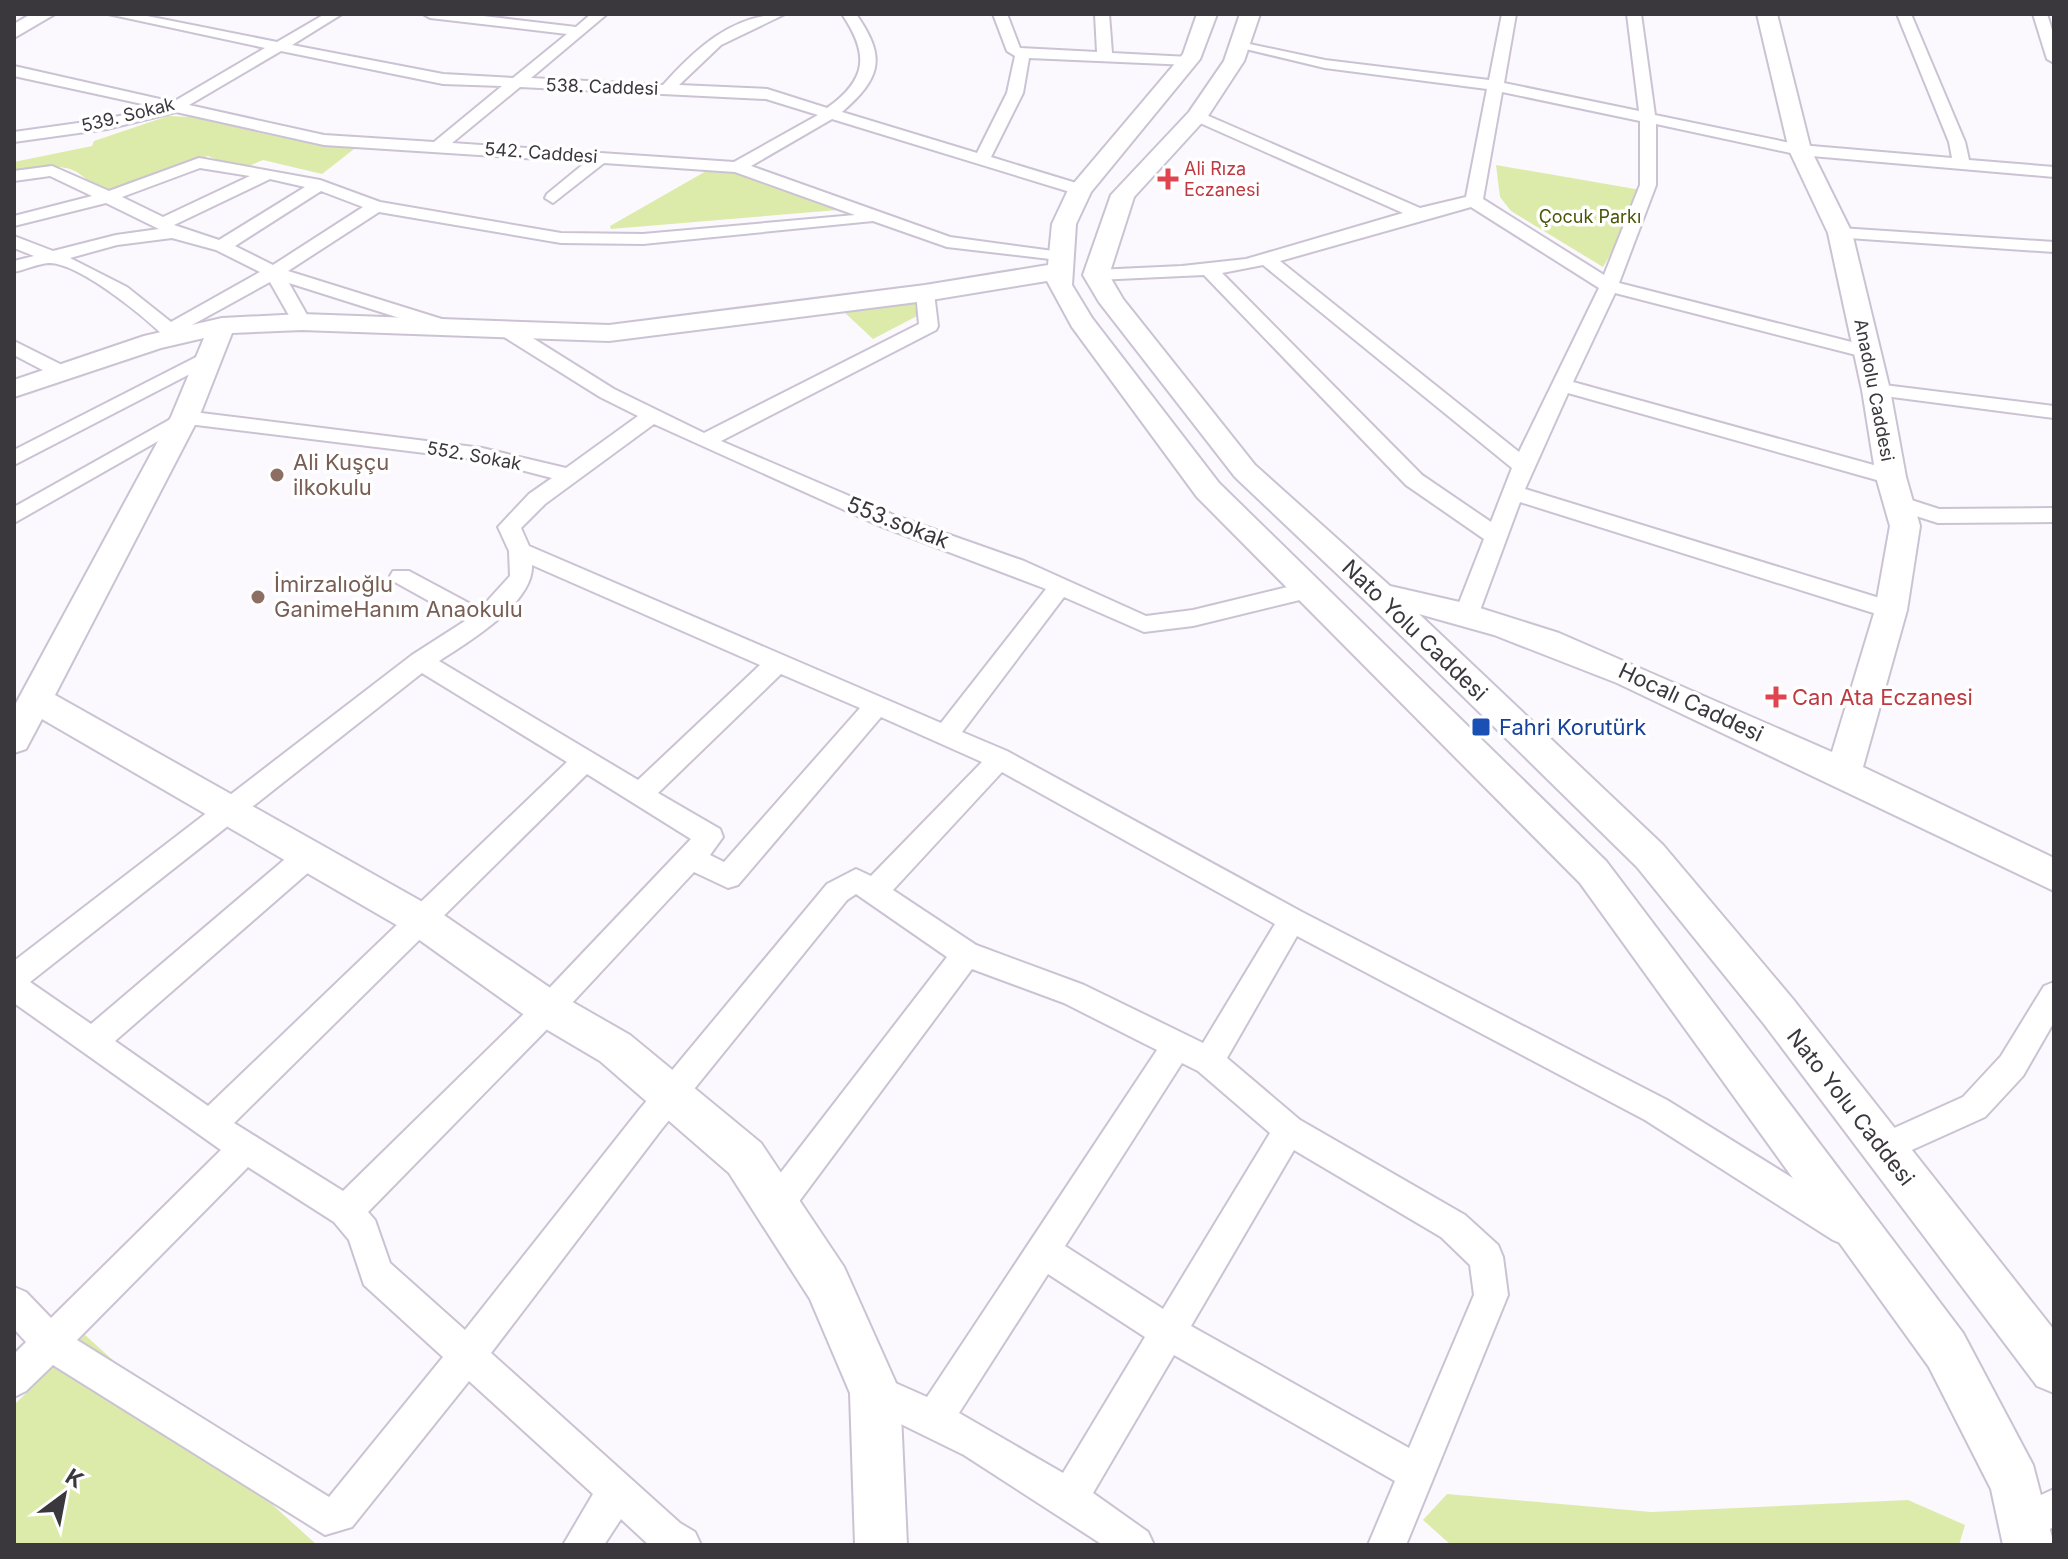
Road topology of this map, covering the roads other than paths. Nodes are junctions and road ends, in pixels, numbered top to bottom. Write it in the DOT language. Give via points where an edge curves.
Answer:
graph roads {
  1 [pos="45,14"];
  2 [pos="115,14"];
  3 [pos="335,14"];
  4 [pos="430,14"];
  5 [pos="600,14"];
  6 [pos="778,14"];
  7 [pos="849,14"];
  8 [pos="1000,14"];
  9 [pos="1102,14"];
  10 [pos="1207,14"];
  11 [pos="1509,14"];
  12 [pos="1634,14"];
  13 [pos="1767,14"];
  14 [pos="1904,14"];
  15 [pos="2040,14"];
  16 [pos="460,16"];
  17 [pos="1245,30"];
  18 [pos="577,31"];
  19 [pos="14,32"];
  20 [pos="277,49"];
  21 [pos="1023,53"];
  22 [pos="1105,57"];
  23 [pos="2054,59"];
  24 [pos="1189,61"];
  25 [pos="14,71"];
  26 [pos="516,85"];
  27 [pos="1497,86"];
  28 [pos="667,89"];
  29 [pos="173,108"];
  30 [pos="833,113"];
  31 [pos="1197,116"];
  32 [pos="1647,119"];
  33 [pos="14,137"];
  34 [pos="439,146"];
  35 [pos="1800,150"];
  36 [pos="602,157"];
  37 [pos="982,159"];
  38 [pos="1961,162"];
  39 [pos="737,167"];
  40 [pos="2054,172"];
  41 [pos="268,174"];
  42 [pos="14,176"];
  43 [pos="320,185"];
  44 [pos="1080,190"];
  45 [pos="108,197"];
  46 [pos="553,198"];
  47 [pos="1474,201"];
  48 [pos="376,206"];
  49 [pos="1415,212"];
  50 [pos="879,218"];
  51 [pos="14,221"];
  52 [pos="168,229"];
  53 [pos="1840,233"];
  54 [pos="14,241"];
  55 [pos="222,246"];
  56 [pos="2054,247"];
  57 [pos="43,257"];
  58 [pos="1266,259"];
  59 [pos="14,267"];
  60 [pos="1209,270"];
  61 [pos="1060,271"];
  62 [pos="274,272"];
  63 [pos="1096,275"];
  64 [pos="1609,286"];
  65 [pos="935,292"];
  66 [pos="302,322"];
  67 [pos="222,326"];
  68 [pos="454,329"];
  69 [pos="508,331"];
  70 [pos="173,333"];
  71 [pos="14,347"];
  72 [pos="1868,352"];
  73 [pos="210,356"];
  74 [pos="61,372"];
  75 [pos="1562,385"];
  76 [pos="14,389"];
  77 [pos="1876,390"];
  78 [pos="2054,412"];
  79 [pos="652,416"];
  80 [pos="185,417"];
  81 [pos="704,441"];
  82 [pos="14,458"];
  83 [pos="1523,466"];
  84 [pos="570,476"];
  85 [pos="1895,490"];
  86 [pos="1515,493"];
  87 [pos="2054,515"];
  88 [pos="14,516"];
  89 [pos="1497,537"];
  90 [pos="520,551"];
  91 [pos="401,576"];
  92 [pos="1060,586"];
  93 [pos="1308,590"];
  94 [pos="1380,595"];
  95 [pos="1891,610"];
  96 [pos="1467,613"];
  97 [pos="483,621"];
  98 [pos="421,661"];
  99 [pos="779,661"];
  100 [pos="37,700"];
  101 [pos="877,705"];
  102 [pos="946,735"];
  103 [pos="14,740"];
  104 [pos="998,758"];
  105 [pos="583,762"];
  106 [pos="1844,772"];
  107 [pos="639,795"];
  108 [pos="228,810"];
  109 [pos="308,856"];
  110 [pos="689,857"];
  111 [pos="2054,876"];
  112 [pos="875,890"];
  113 [pos="421,920"];
  114 [pos="1292,920"];
  115 [pos="966,954"];
  116 [pos="14,978"];
  117 [pos="14,987"];
  118 [pos="2054,995"];
  119 [pos="548,1009"];
  120 [pos="92,1042"];
  121 [pos="1177,1045"];
  122 [pos="1209,1061"];
  123 [pos="667,1095"];
  124 [pos="210,1125"];
  125 [pos="1289,1130"];
  126 [pos="246,1147"];
  127 [pos="1883,1148"];
  128 [pos="777,1204"];
  129 [pos="346,1211"];
  130 [pos="1869,1243"];
  131 [pos="1041,1250"];
  132 [pos="14,1304"];
  133 [pos="1168,1332"];
  134 [pos="52,1344"];
  135 [pos="467,1356"];
  136 [pos="2054,1369"];
  137 [pos="14,1379"];
  138 [pos="875,1392"];
  139 [pos="935,1417"];
  140 [pos="1415,1472"];
  141 [pos="617,1491"];
  142 [pos="1069,1498"];
  143 [pos="2036,1525"];
  144 [pos="582,1545"];
  145 [pos="682,1545"];
  146 [pos="881,1545"];
  147 [pos="1135,1545"];
  148 [pos="1387,1545"];
  1 -- 19 [label="street"];
  2 -- 20 [label="street, 538. Caddesi"];
  3 -- 20 [label="street, 539. Sokak"];
  4 -- 16 [label="street"];
  5 -- 18 [label="street"];
  6 -- 28 [label="street" via="703,47"];
  7 -- 30 [label="street" via="866,33 872,54 865,80"];
  8 -- 21 [label="street" via="1014,51"];
  9 -- 22 [label="street"];
  10 -- 24 [label="street"];
  11 -- 27 [label="street"];
  12 -- 32 [label="street"];
  13 -- 35 [label="street, Anadolu Caddesi"];
  14 -- 38 [label="street"];
  15 -- 23 [label="street"];
  16 -- 18 [label="street"];
  17 -- 27 [label="street" via="1325,64"];
  17 -- 31 [label="street" via="1234,61"];
  18 -- 26 [label="street"];
  20 -- 26 [label="street, 538. Caddesi" via="443,79"];
  20 -- 29 [label="street, 539. Sokak"];
  21 -- 22 [label="street"];
  21 -- 37 [label="street" via="1015,93"];
  22 -- 24 [label="street"];
  24 -- 44 [label="street"];
  25 -- 29 [label="street, 542. Caddesi"];
  26 -- 28 [label="street, 538. Caddesi"];
  26 -- 34 [label="street"];
  27 -- 32 [label="street"];
  27 -- 47 [label="street"];
  28 -- 30 [label="street, 538. Caddesi" via="767,94"];
  29 -- 33 [label="street, 539. Sokak"];
  29 -- 34 [label="street, 542. Caddesi" via="324,140"];
  30 -- 37 [label="street, 538. Caddesi"];
  30 -- 39 [label="street"];
  31 -- 49 [label="street"];
  31 -- 63 [label="street" via="1123,195"];
  32 -- 35 [label="street"];
  32 -- 64 [label="street" via="1648,185"];
  34 -- 36 [label="street, 542. Caddesi"];
  35 -- 38 [label="street"];
  35 -- 53 [label="street, Anadolu Caddesi"];
  36 -- 39 [label="street, 542. Caddesi"];
  36 -- 46 [label="street"];
  37 -- 44 [label="street, 538. Caddesi"];
  38 -- 40 [label="street"];
  39 -- 50 [label="street, 542. Caddesi"];
  41 -- 43 [label="street"];
  41 -- 45 [label="street" via="199,163"];
  41 -- 52 [label="street"];
  42 -- 45 [label="street" via="52,171"];
  43 -- 48 [label="street"];
  43 -- 55 [label="street"];
  44 -- 61 [label="street" via="1064,224"];
  45 -- 51 [label="street"];
  45 -- 52 [label="street"];
  47 -- 49 [label="street"];
  47 -- 64 [label="street"];
  48 -- 50 [label="street" via="561,238 643,239"];
  48 -- 62 [label="street"];
  49 -- 58 [label="street"];
  50 -- 61 [label="street, 542. Caddesi"];
  52 -- 55 [label="street"];
  52 -- 57 [label="street"];
  53 -- 56 [label="street"];
  53 -- 72 [label="street, Anadolu Caddesi"];
  54 -- 57 [label="street"];
  55 -- 62 [label="street"];
  57 -- 59 [label="street"];
  57 -- 70 [label="street" via="84,270"];
  58 -- 60 [label="street"];
  58 -- 83 [label="street"];
  60 -- 63 [label="street"];
  60 -- 89 [label="street" via="1414,480"];
  61 -- 65 [label="street"];
  61 -- 93 [label="street" via="1081,321 1208,490"];
  62 -- 66 [label="street"];
  62 -- 68 [label="street"];
  62 -- 70 [label="street"];
  63 -- 94 [label="street, Nato Yolu Caddesi" via="1245,471"];
  64 -- 72 [label="street"];
  64 -- 75 [label="street"];
  65 -- 69 [label="street" via="609,333"];
  65 -- 81 [label="street" via="929,326"];
  66 -- 67 [label="street"];
  66 -- 68 [label="street"];
  67 -- 70 [label="street"];
  67 -- 73 [label="street"];
  68 -- 69 [label="street"];
  69 -- 79 [label="street, 553.sokak"];
  70 -- 74 [label="street"];
  71 -- 74 [label="street"];
  72 -- 77 [label="street, Anadolu Caddesi"];
  73 -- 80 [label="street"];
  73 -- 82 [label="street"];
  74 -- 76 [label="street"];
  75 -- 83 [label="street"];
  75 -- 85 [label="street"];
  77 -- 78 [label="street"];
  77 -- 85 [label="street, Anadolu Caddesi"];
  79 -- 81 [label="street, 553.sokak"];
  79 -- 84 [label="street"];
  80 -- 84 [label="street, 552. Sokak" via="482,454"];
  80 -- 88 [label="street"];
  80 -- 100 [label="street"];
  81 -- 92 [label="street, 553.sokak" via="888,521"];
  83 -- 86 [label="street"];
  84 -- 90 [label="street" via="509,527"];
  85 -- 87 [label="street" via="1938,516"];
  85 -- 95 [label="street, Anadolu Caddesi" via="1905,526"];
  86 -- 89 [label="street"];
  86 -- 95 [label="street"];
  89 -- 96 [label="street"];
  90 -- 97 [label="street" via="521,578"];
  90 -- 99 [label="street"];
  91 -- 97 [label="street"];
  92 -- 93 [label="street, 553.sokak" via="1144,624 1193,618"];
  92 -- 102 [label="street"];
  93 -- 94 [label="street, Hocalı Caddesi"];
  93 -- 130 [label="street" via="1593,872"];
  94 -- 96 [label="street, Hocalı Caddesi"];
  94 -- 127 [label="street, Nato Yolu Caddesi" via="1650,856"];
  95 -- 106 [label="street, Anadolu Caddesi"];
  96 -- 106 [label="street, Hocalı Caddesi" via="1603,662"];
  97 -- 98 [label="street"];
  98 -- 105 [label="street"];
  98 -- 108 [label="street"];
  99 -- 101 [label="street"];
  99 -- 107 [label="street"];
  100 -- 103 [label="street"];
  100 -- 108 [label="street"];
  101 -- 102 [label="street"];
  101 -- 110 [label="street" via="728,877"];
  102 -- 104 [label="street"];
  104 -- 112 [label="street"];
  104 -- 114 [label="street"];
  105 -- 107 [label="street"];
  105 -- 113 [label="street"];
  106 -- 111 [label="street, Hocalı Caddesi"];
  107 -- 110 [label="street" via="710,837"];
  108 -- 109 [label="street"];
  108 -- 116 [label="street"];
  109 -- 113 [label="street"];
  109 -- 120 [label="street"];
  110 -- 119 [label="street"];
  112 -- 115 [label="street"];
  112 -- 123 [label="street" via="856,880 837,892"];
  113 -- 119 [label="street"];
  113 -- 124 [label="street"];
  114 -- 122 [label="street"];
  114 -- 130 [label="street" via="1656,1110"];
  115 -- 121 [label="street" via="1074,994"];
  115 -- 128 [label="street"];
  117 -- 120 [label="street"];
  118 -- 127 [label="street" via="2012,1066 1974,1107"];
  119 -- 123 [label="street" via="615,1048"];
  119 -- 129 [label="street"];
  120 -- 124 [label="street"];
  121 -- 122 [label="street"];
  121 -- 131 [label="street"];
  122 -- 125 [label="street"];
  123 -- 128 [label="street" via="745,1158"];
  123 -- 135 [label="street"];
  124 -- 126 [label="street"];
  125 -- 133 [label="street"];
  125 -- 140 [label="street" via="1453,1226 1486,1257 1491,1295"];
  126 -- 129 [label="street"];
  126 -- 134 [label="street"];
  127 -- 136 [label="street, Nato Yolu Caddesi"];
  128 -- 138 [label="street" via="827,1283"];
  129 -- 135 [label="street" via="363,1231 376,1273"];
  130 -- 143 [label="street" via="1946,1350"];
  131 -- 133 [label="street"];
  131 -- 139 [label="street"];
  132 -- 134 [label="street"];
  133 -- 140 [label="street"];
  133 -- 142 [label="street"];
  134 -- 135 [label="street" via="325,1516 339,1514"];
  134 -- 137 [label="street"];
  135 -- 141 [label="street"];
  138 -- 139 [label="street"];
  138 -- 146 [label="street"];
  139 -- 142 [label="street"];
  140 -- 148 [label="street"];
  141 -- 144 [label="street"];
  141 -- 145 [label="street"];
  142 -- 147 [label="street"];
}
